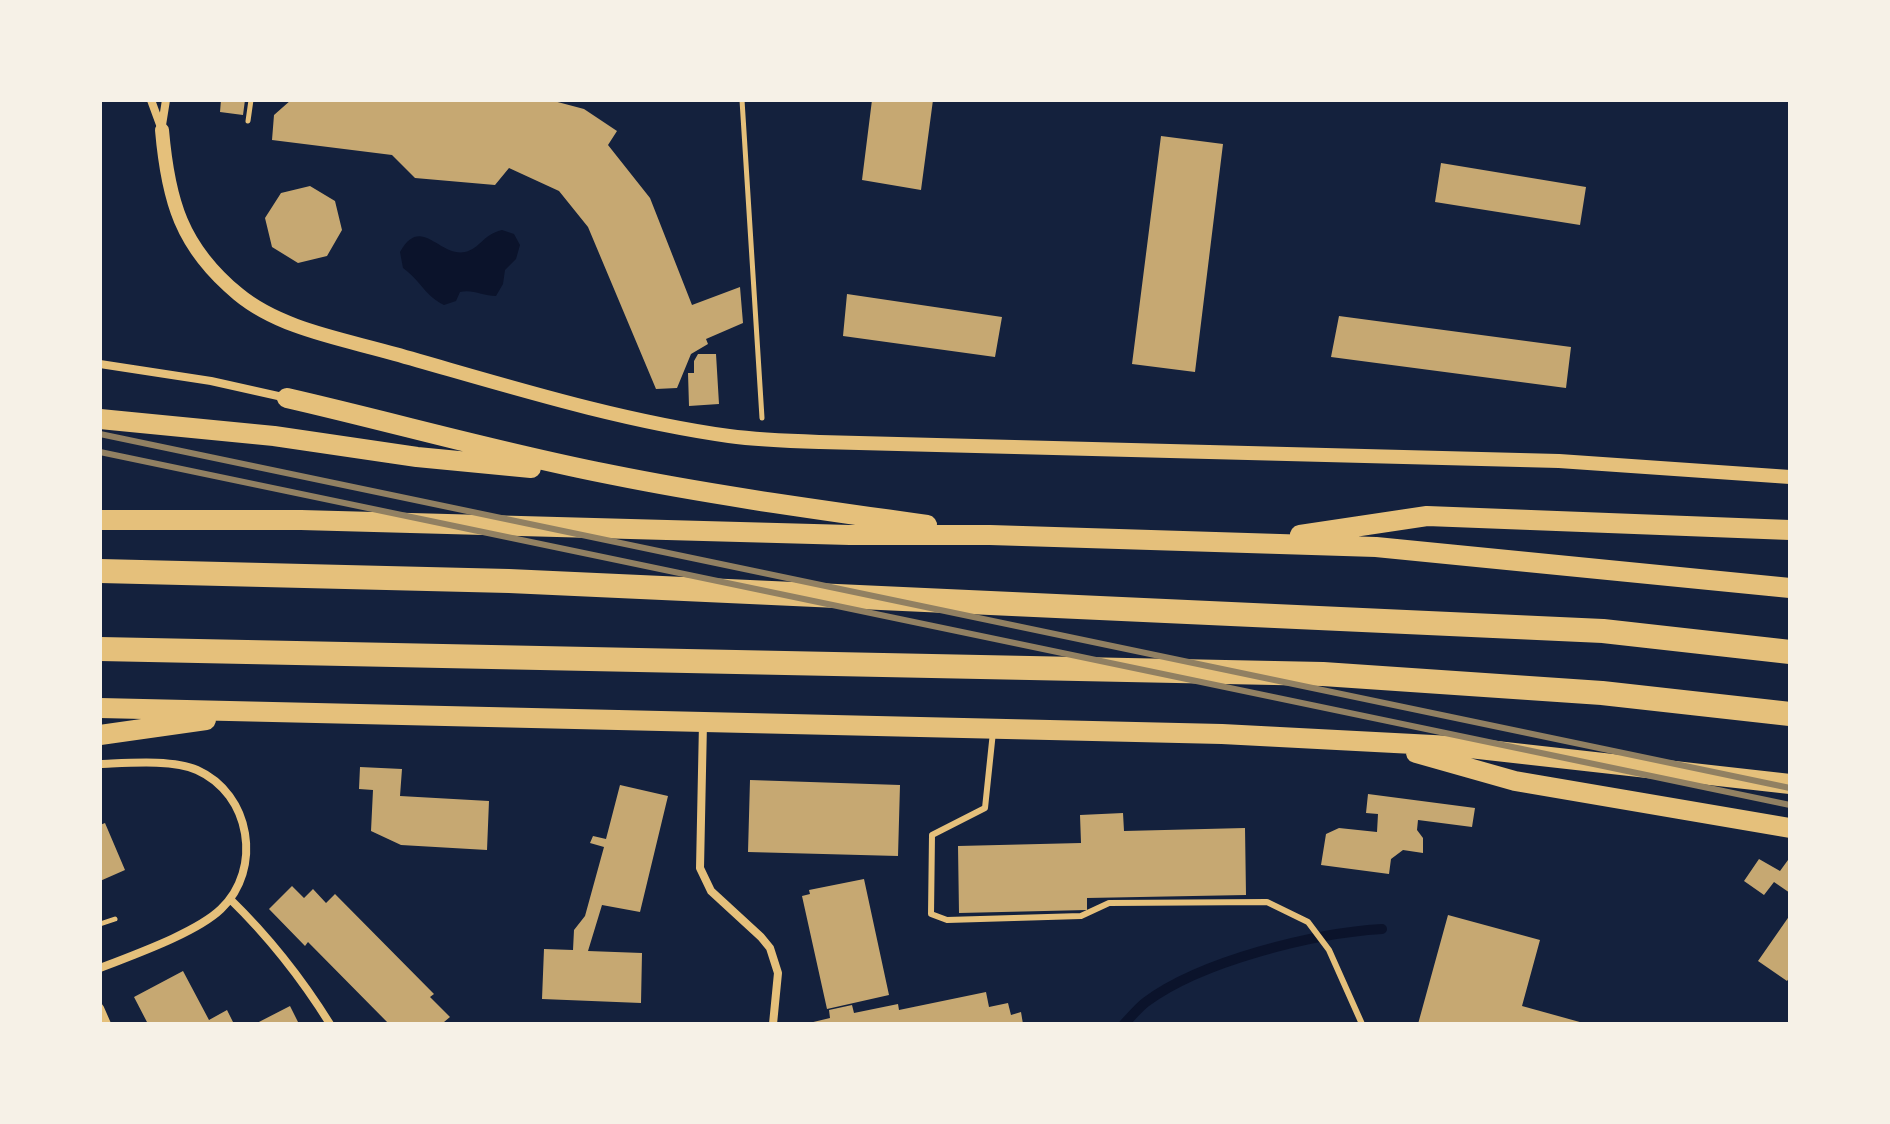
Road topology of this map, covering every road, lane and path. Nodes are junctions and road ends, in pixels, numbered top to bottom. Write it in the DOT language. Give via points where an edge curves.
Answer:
graph roads {
  1 [pos="151,100"];
  2 [pos="166,100"];
  3 [pos="251,100"];
  4 [pos="742,100"];
  5 [pos="248,121"];
  6 [pos="162,130"];
  7 [pos="100,364"];
  8 [pos="287,398"];
  9 [pos="100,419"];
  10 [pos="763,439"];
  11 [pos="615,476"];
  12 [pos="1790,477"];
  13 [pos="100,520"];
  14 [pos="1790,530"];
  15 [pos="990,535"];
  16 [pos="1245,542"];
  17 [pos="100,571"];
  18 [pos="1790,588"];
  19 [pos="100,649"];
  20 [pos="1790,652"];
  21 [pos="100,708"];
  22 [pos="262,712"];
  23 [pos="1790,714"];
  24 [pos="703,723"];
  25 [pos="993,728"];
  26 [pos="100,735"];
  27 [pos="1377,742"];
  28 [pos="100,764"];
  29 [pos="1790,784"];
  30 [pos="1790,828"];
  31 [pos="230,899"];
  32 [pos="115,919"];
  33 [pos="100,924"];
  34 [pos="100,968"];
  35 [pos="100,1008"];
  36 [pos="107,1024"];
  37 [pos="330,1024"];
  38 [pos="773,1024"];
  39 [pos="1362,1024"];
  1 -- 6 [label="street"];
  2 -- 6 [label="street"];
  3 -- 5 [label="path"];
  4 -- 10 [label="path"];
  6 -- 10 [label="street" via="169,191 188,237 231,289 270,315 582,407 694,431"];
  7 -- 8 [label="street"];
  8 -- 11 [label="main road"];
  9 -- 11 [label="main road"];
  10 -- 12 [label="street" via="1559,461"];
  11 -- 15 [label="main road"];
  13 -- 15 [label="main road"];
  14 -- 16 [label="main road" via="1427,516"];
  15 -- 16 [label="main road"];
  16 -- 18 [label="main road" via="1376,547"];
  17 -- 20 [label="highway" via="509,581 1603,631"];
  19 -- 23 [label="highway" via="1323,674 1602,693"];
  21 -- 22 [label="main road"];
  22 -- 24 [label="main road"];
  22 -- 26 [label="main road"];
  24 -- 25 [label="main road"];
  24 -- 38 [label="street" via="700,868 711,891 770,948 778,973"];
  25 -- 27 [label="main road"];
  25 -- 39 [label="lane" via="985,808 932,835 931,914 947,920 1081,916 1109,903 1267,902 1308,922 1329,950"];
  27 -- 29 [label="main road"];
  27 -- 30 [label="main road" via="1515,781"];
  28 -- 31 [label="street" via="187,766 214,780 236,809 247,838 247,861"];
  31 -- 34 [label="street" via="202,922"];
  31 -- 37 [label="street" via="256,924"];
  32 -- 33 [label="path"];
  35 -- 36 [label="street"];
}
